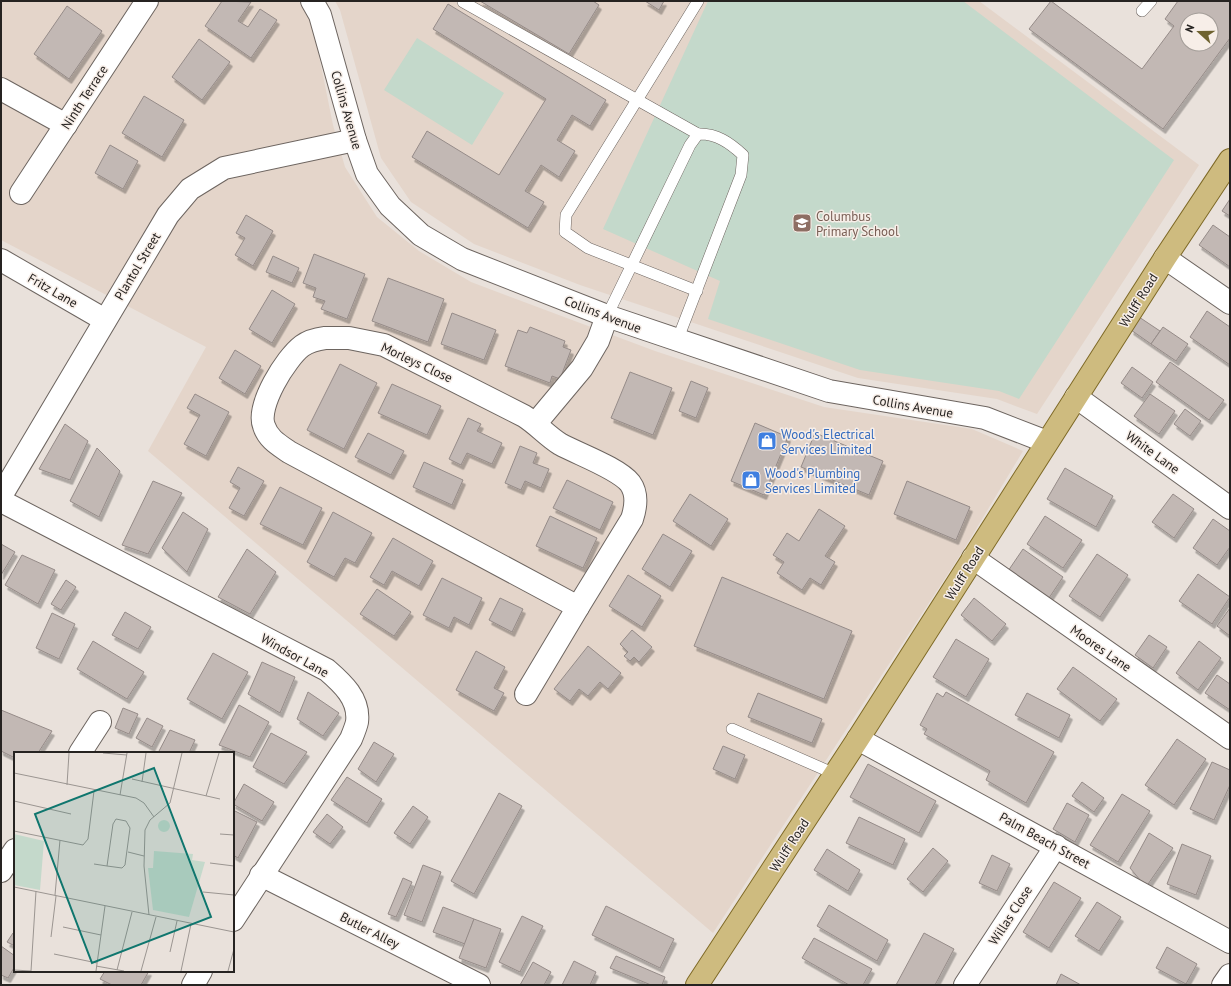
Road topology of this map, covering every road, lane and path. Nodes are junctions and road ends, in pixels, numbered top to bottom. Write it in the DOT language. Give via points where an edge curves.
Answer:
graph roads {
  1 [pos="147,1"];
  2 [pos="312,1"];
  3 [pos="698,1"];
  4 [pos="1151,1"];
  5 [pos="462,2"];
  6 [pos="1142,11"];
  7 [pos="1,89"];
  8 [pos="637,100"];
  9 [pos="66,125"];
  10 [pos="698,134"];
  11 [pos="355,140"];
  12 [pos="1229,163"];
  13 [pos="21,193"];
  14 [pos="1165,258"];
  15 [pos="1,260"];
  16 [pos="632,265"];
  17 [pos="697,291"];
  18 [pos="1230,303"];
  19 [pos="607,316"];
  20 [pos="105,320"];
  21 [pos="677,341"];
  22 [pos="1076,397"];
  23 [pos="536,423"];
  24 [pos="1047,442"];
  25 [pos="1,496"];
  26 [pos="1,501"];
  27 [pos="1230,508"];
  28 [pos="973,558"];
  29 [pos="578,607"];
  30 [pos="526,694"];
  31 [pos="100,722"];
  32 [pos="732,729"];
  33 [pos="1230,738"];
  34 [pos="858,739"];
  35 [pos="81,752"];
  36 [pos="835,774"];
  37 [pos="1056,846"];
  38 [pos="14,852"];
  39 [pos="1,871"];
  40 [pos="261,875"];
  41 [pos="234,918"];
  42 [pos="1230,942"];
  43 [pos="200,972"];
  44 [pos="1230,975"];
  45 [pos="193,985"];
  46 [pos="479,985"];
  47 [pos="697,985"];
  48 [pos="965,985"];
  49 [pos="1224,985"];
  1 -- 9 [label="street, Ninth Terrace"];
  2 -- 11 [label="street, Collins Avenue" via="320,15"];
  3 -- 8 [label="lane"];
  4 -- 6 [label="lane"];
  5 -- 8 [label="lane"];
  7 -- 9 [label="street"];
  8 -- 10 [label="lane"];
  8 -- 16 [label="lane" via="566,215 566,232 588,248"];
  9 -- 13 [label="street, Ninth Terrace"];
  10 -- 16 [label="lane" via="690,145"];
  10 -- 17 [label="lane" via="709,134 730,143 743,155 741,175"];
  11 -- 19 [label="street, Collins Avenue" via="367,174 390,206 421,235 462,259"];
  11 -- 20 [label="street, Plantol Street" via="224,168 190,189 168,214"];
  12 -- 14 [label="main road, Wulff Road"];
  14 -- 18 [label="street"];
  14 -- 22 [label="main road, Wulff Road"];
  15 -- 20 [label="street, Fritz Lane"];
  16 -- 17 [label="lane"];
  16 -- 19 [label="lane"];
  17 -- 21 [label="lane"];
  19 -- 21 [label="street, Collins Avenue"];
  19 -- 23 [label="street" via="598,340 582,368"];
  20 -- 25 [label="street, Plantol Street"];
  21 -- 24 [label="street, Collins Avenue" via="829,391 985,418"];
  22 -- 24 [label="main road, Wulff Road"];
  22 -- 27 [label="street, White Lane"];
  23 -- 29 [label="street, Morleys Close" via="560,444 620,475 629,482 635,498 636,508 632,518"];
  23 -- 29 [label="street, Morleys Close" via="384,345 368,340 335,337 313,340 293,353 269,395 262,417 263,426 270,437 289,452"];
  24 -- 28 [label="main road, Wulff Road"];
  26 -- 40 [label="street, Windsor Lane" via="327,670 343,684 355,702 357,721 351,739"];
  28 -- 33 [label="street, Moores Lane"];
  28 -- 34 [label="main road, Wulff Road"];
  29 -- 30 [label="street, Morleys Close"];
  31 -- 35 [label="street"];
  32 -- 36 [label="lane"];
  34 -- 36 [label="main road, Wulff Road"];
  34 -- 37 [label="street, Palm Beach Street"];
  36 -- 47 [label="main road, Wulff Road"];
  37 -- 42 [label="street, Palm Beach Street"];
  37 -- 48 [label="street, Willas Close"];
  38 -- 39 [label="street"];
  40 -- 41 [label="street, Windsor Lane"];
  40 -- 46 [label="street, Butler Alley"];
  43 -- 45 [label="street"];
  44 -- 49 [label="street"];
}
